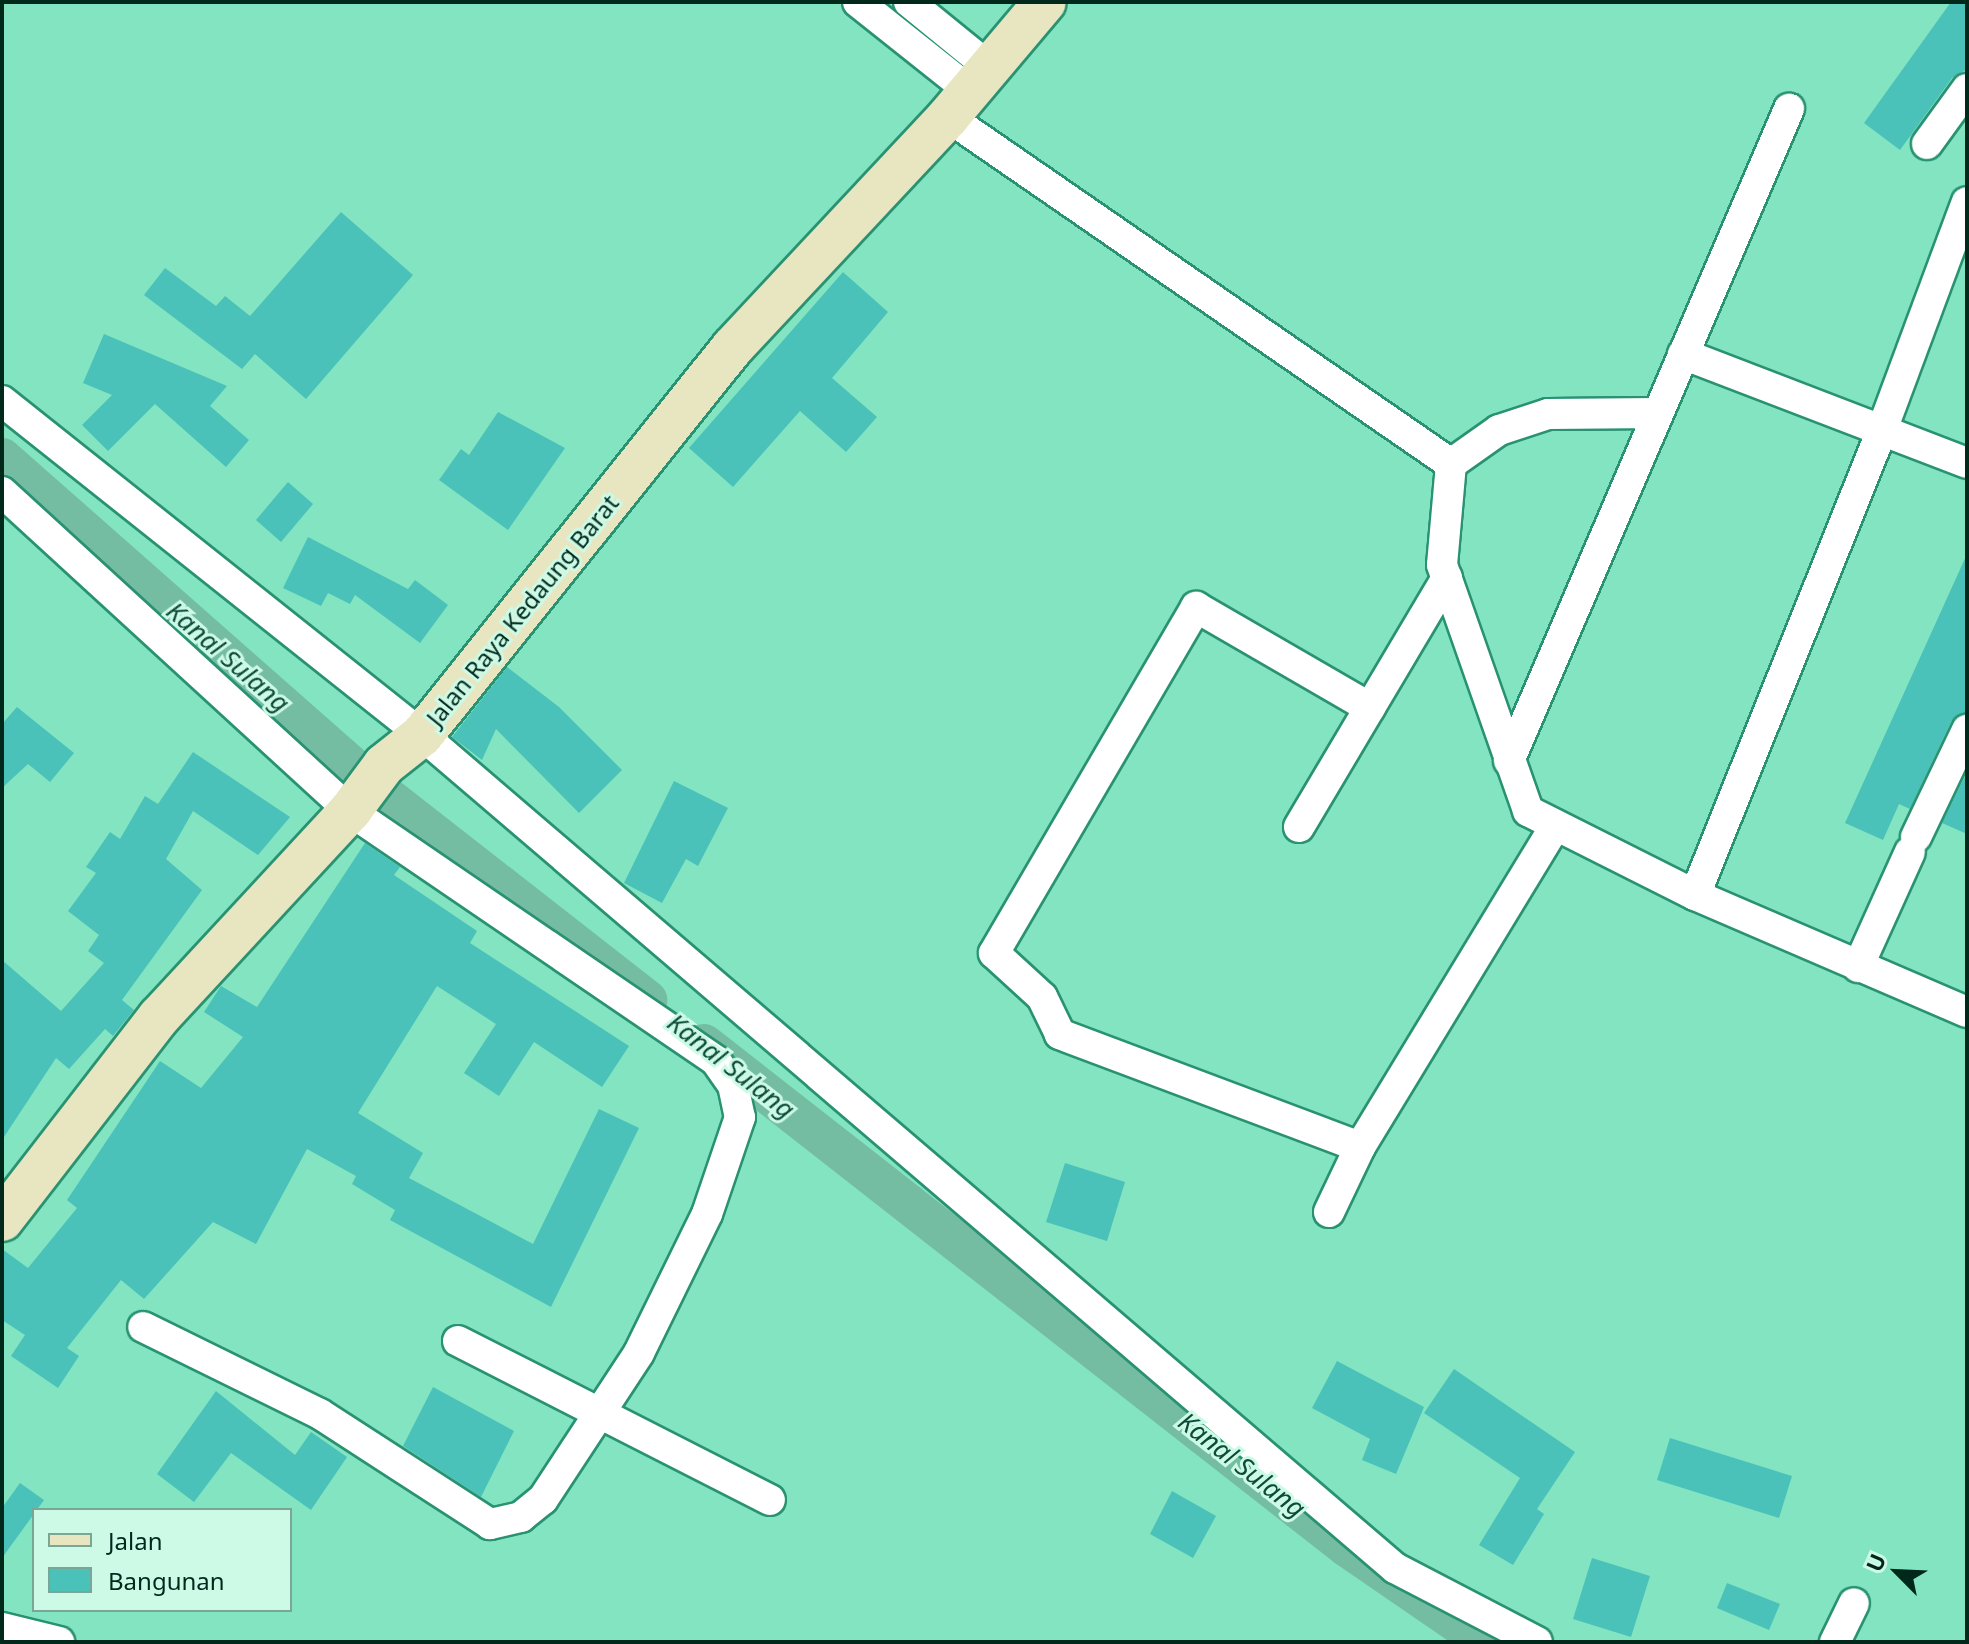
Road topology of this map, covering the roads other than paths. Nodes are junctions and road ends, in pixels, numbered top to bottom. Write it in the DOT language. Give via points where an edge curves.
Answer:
graph roads {
  1 [pos="858,2"];
  2 [pos="909,2"];
  3 [pos="1027,8"];
  4 [pos="933,21"];
  5 [pos="912,46"];
  6 [pos="1967,89"];
  7 [pos="969,92"];
  8 [pos="1789,109"];
  9 [pos="1927,144"];
  10 [pos="1967,202"];
  11 [pos="1683,354"];
  12 [pos="2,401"];
  13 [pos="1657,413"];
  14 [pos="1882,430"];
  15 [pos="1967,463"];
  16 [pos="1451,464"];
  17 [pos="2,492"];
  18 [pos="1447,578"];
  19 [pos="1370,708"];
  20 [pos="1967,730"];
  21 [pos="422,735"];
  22 [pos="1509,761"];
  23 [pos="365,792"];
  24 [pos="1299,827"];
  25 [pos="1554,828"];
  26 [pos="1695,895"];
  27 [pos="1858,967"];
  28 [pos="1967,1012"];
  29 [pos="1360,1147"];
  30 [pos="1329,1212"];
  31 [pos="2,1220"];
  32 [pos="143,1327"];
  33 [pos="458,1341"];
  34 [pos="598,1415"];
  35 [pos="770,1500"];
  36 [pos="1854,1603"];
  37 [pos="2,1628"];
  38 [pos="59,1642"];
  39 [pos="1537,1642"];
  40 [pos="1835,1642"];
  1 -- 5 [label="street"];
  2 -- 4 [label="street"];
  3 -- 7 [label="street, Jalan Raya Kedaung Barat"];
  4 -- 5 [label="street"];
  4 -- 7 [label="street"];
  5 -- 7 [label="street"];
  6 -- 9 [label="street"];
  7 -- 16 [label="street"];
  7 -- 21 [label="street, Jalan Raya Kedaung Barat" via="732,348"];
  8 -- 11 [label="street"];
  10 -- 14 [label="street"];
  11 -- 13 [label="street"];
  11 -- 14 [label="street"];
  12 -- 21 [label="street"];
  13 -- 16 [label="street" via="1548,414 1499,430"];
  13 -- 22 [label="street"];
  14 -- 15 [label="street"];
  14 -- 26 [label="street"];
  16 -- 18 [label="street" via="1442,565"];
  17 -- 23 [label="street"];
  18 -- 19 [label="street"];
  18 -- 22 [label="street"];
  19 -- 24 [label="street"];
  19 -- 29 [label="street" via="1196,607 994,953 1042,997 1060,1034"];
  20 -- 27 [label="street"];
  21 -- 23 [label="street, Jalan Raya Kedaung Barat"];
  21 -- 39 [label="street" via="1395,1568"];
  22 -- 25 [label="street" via="1528,811"];
  23 -- 31 [label="street, Jalan Raya Kedaung Barat" via="159,1017"];
  23 -- 34 [label="street" via="716,1061 733,1085 740,1117 707,1214 639,1353"];
  25 -- 26 [label="street"];
  25 -- 29 [label="street"];
  26 -- 27 [label="street"];
  27 -- 28 [label="street"];
  29 -- 30 [label="street"];
  32 -- 34 [label="street" via="320,1414 490,1524 521,1517 543,1499"];
  33 -- 34 [label="street"];
  34 -- 35 [label="street"];
  36 -- 40 [label="street"];
  37 -- 38 [label="street"];
}
